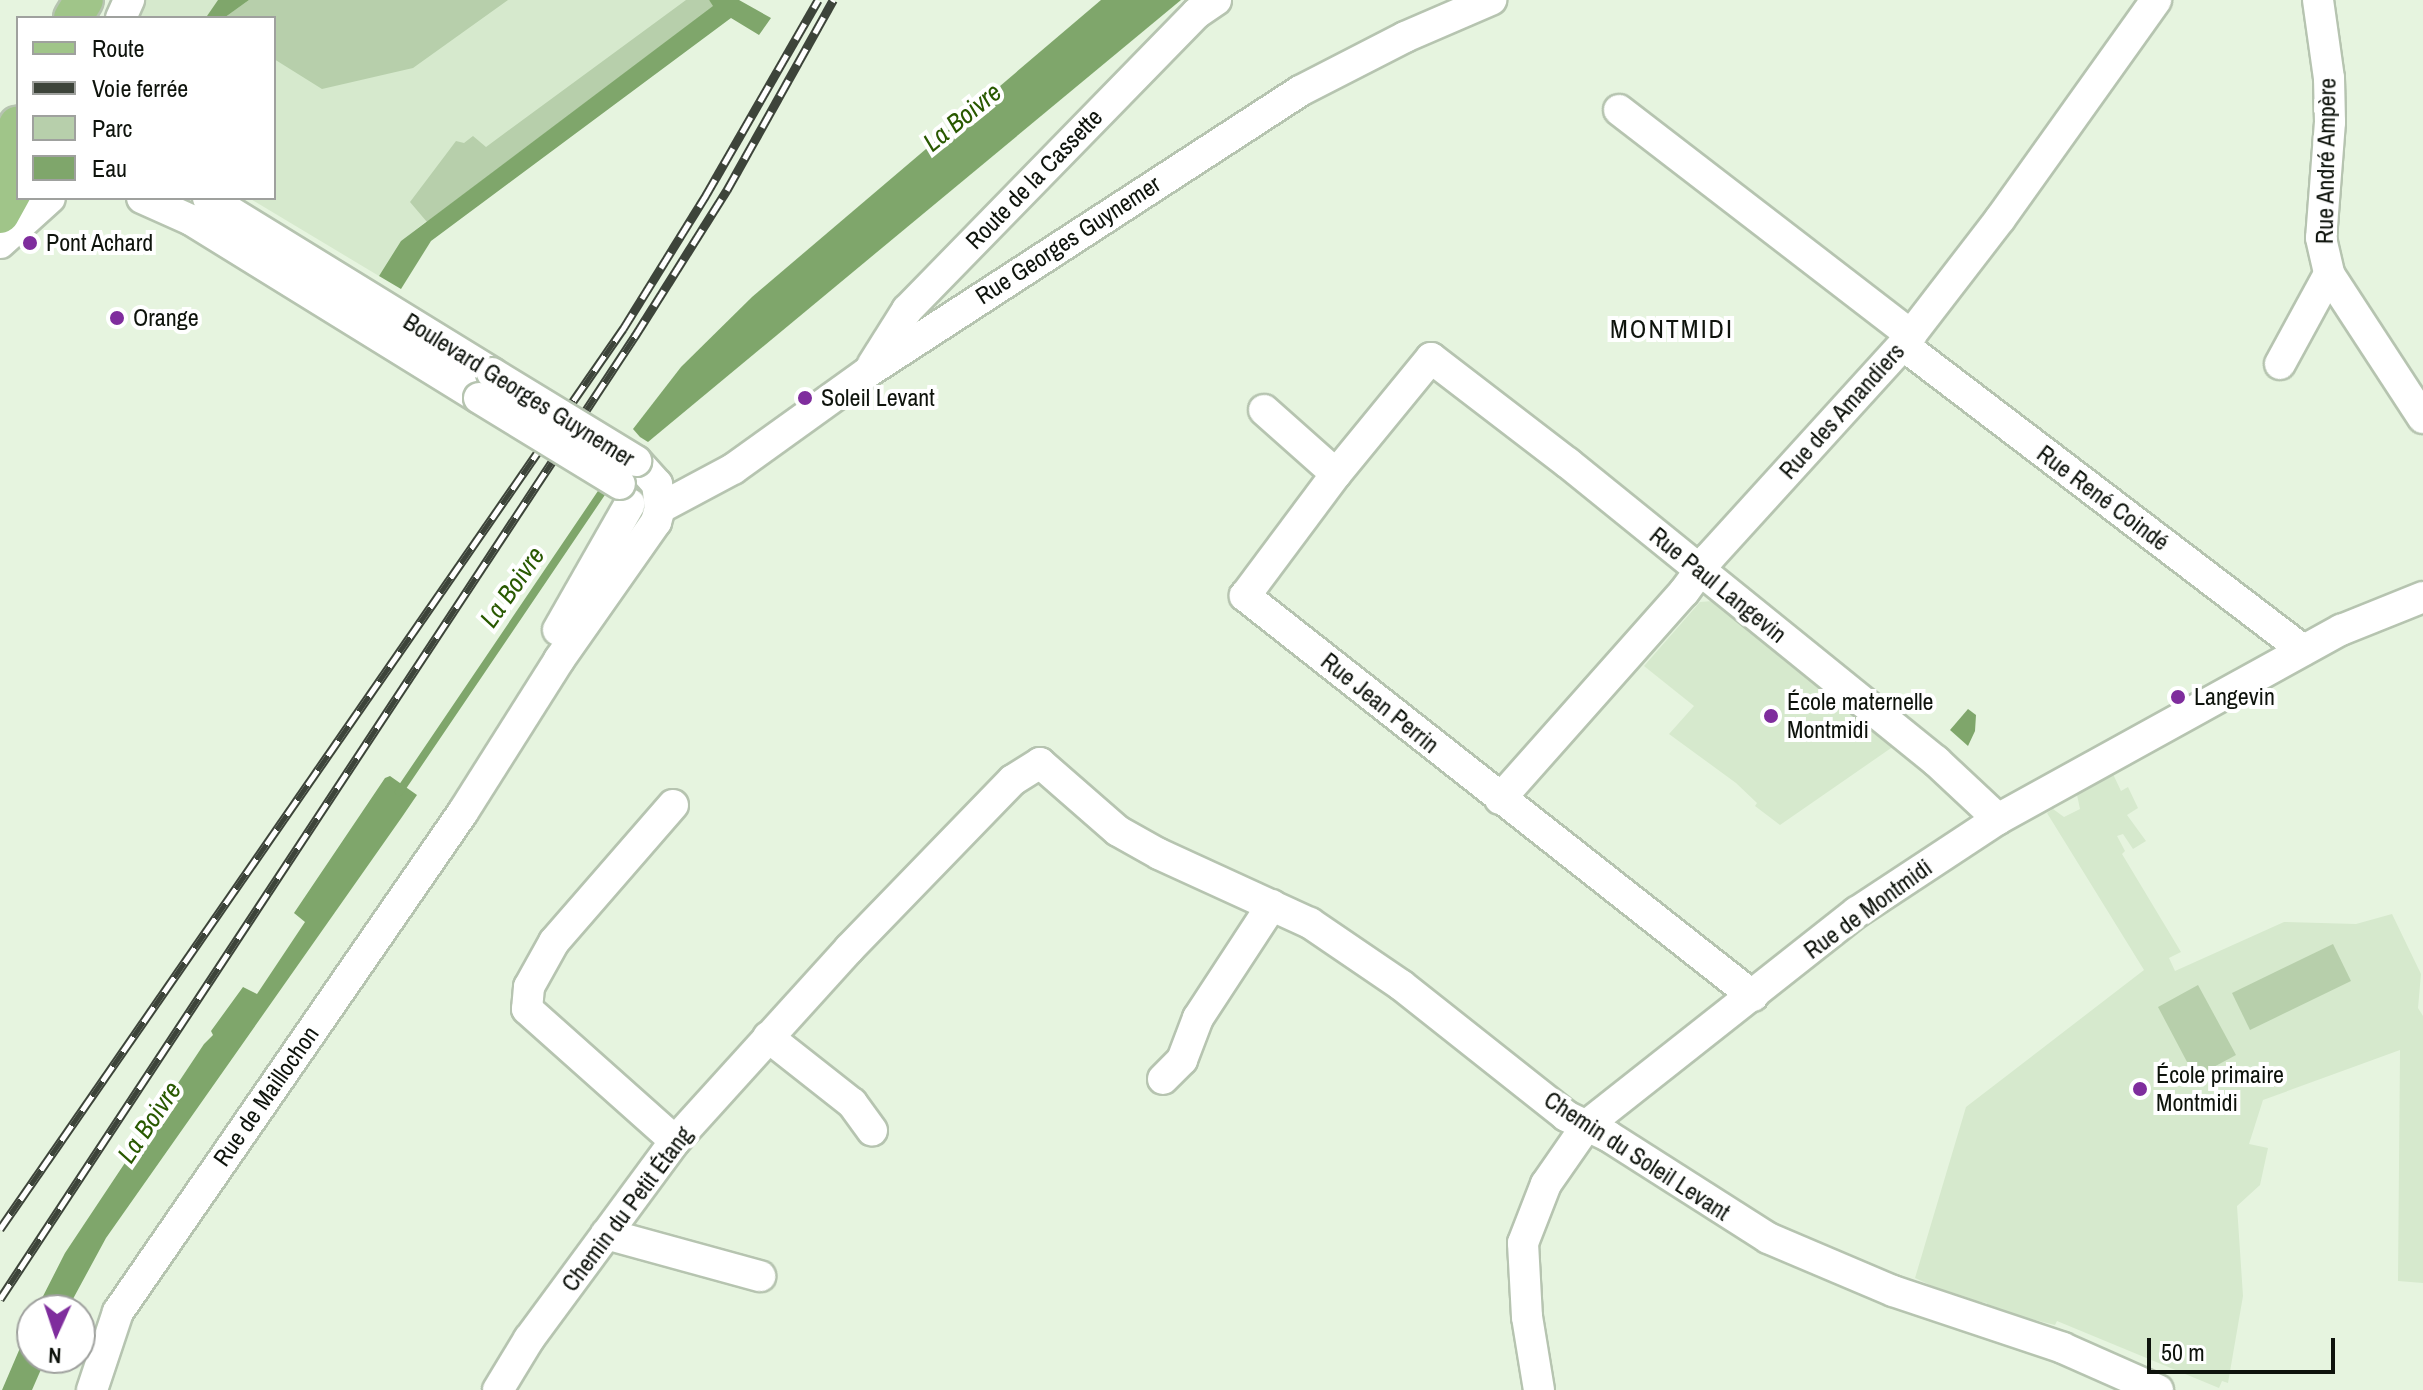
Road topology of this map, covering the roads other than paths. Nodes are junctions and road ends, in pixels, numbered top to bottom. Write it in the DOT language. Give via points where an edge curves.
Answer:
graph roads {
  1 [pos="1216,0"];
  2 [pos="1491,0"];
  3 [pos="2156,0"];
  4 [pos="2318,0"];
  5 [pos="1619,110"];
  6 [pos="16,130"];
  7 [pos="0,171"];
  8 [pos="29,200"];
  9 [pos="35,200"];
  10 [pos="153,200"];
  11 [pos="171,200"];
  12 [pos="200,209"];
  13 [pos="0,214"];
  14 [pos="0,243"];
  15 [pos="2329,274"];
  16 [pos="1907,340"];
  17 [pos="1431,358"];
  18 [pos="2280,364"];
  19 [pos="868,372"];
  20 [pos="1264,410"];
  21 [pos="2423,418"];
  22 [pos="1336,474"];
  23 [pos="637,489"];
  24 [pos="1700,570"];
  25 [pos="2423,597"];
  26 [pos="2303,650"];
  27 [pos="1040,763"];
  28 [pos="1500,799"];
  29 [pos="673,805"];
  30 [pos="1998,819"];
  31 [pos="1272,905"];
  32 [pos="1753,996"];
  33 [pos="768,1037"];
  34 [pos="1163,1079"];
  35 [pos="1587,1125"];
  36 [pos="872,1131"];
  37 [pos="675,1141"];
  38 [pos="606,1234"];
  39 [pos="760,1276"];
  40 [pos="92,1390"];
  41 [pos="498,1390"];
  42 [pos="1539,1390"];
  43 [pos="2158,1390"];
  1 -- 19 [label="street, Route de la Cassette" via="1197,13 907,310"];
  2 -- 19 [label="street, Rue Georges Guynemer" via="1300,91"];
  3 -- 16 [label="street, Rue des Amandiers"];
  4 -- 15 [label="street, Rue André Ampère" via="2329,78 2321,238"];
  5 -- 16 [label="street, Rue René Coindé"];
  6 -- 7 [label="main road"];
  8 -- 13 [label="main road"];
  9 -- 14 [label="street"];
  10 -- 12 [label="street, Boulevard Georges Guynemer"];
  11 -- 12 [label="street, Boulevard Georges Guynemer"];
  12 -- 23 [label="street, Boulevard Georges Guynemer, bridge" via="486,385"];
  15 -- 18 [label="street, Rue André Ampère"];
  15 -- 21 [label="street, Rue André Ampère"];
  16 -- 24 [label="street, Rue des Amandiers"];
  16 -- 26 [label="street, Rue René Coindé"];
  17 -- 22 [label="street, Rue Jean Perrin"];
  17 -- 24 [label="street, Rue Paul Langevin"];
  19 -- 23 [label="street, Rue Georges Guynemer" via="733,469"];
  20 -- 22 [label="street"];
  22 -- 28 [label="street, Rue Jean Perrin" via="1245,596"];
  23 -- 40 [label="street, Rue de Maillochon" via="656,522 118,1312"];
  24 -- 28 [label="street, Rue des Amandiers"];
  24 -- 30 [label="street, Rue Paul Langevin" via="1936,761"];
  25 -- 26 [label="street, Rue de Montmidi"];
  26 -- 30 [label="street, Rue de Montmidi"];
  27 -- 31 [label="street, Chemin du Soleil Levant" via="1118,831"];
  27 -- 33 [label="street, Chemin du Petit Étang" via="1013,780 981,812"];
  28 -- 32 [label="street, Rue Jean Perrin"];
  29 -- 37 [label="street" via="554,942 529,987 527,1009"];
  30 -- 32 [label="street, Rue de Montmidi" via="1857,912"];
  31 -- 34 [label="street" via="1198,1018 1182,1060"];
  31 -- 35 [label="street, Chemin du Soleil Levant" via="1360,955 1566,1116"];
  32 -- 35 [label="street, Rue de Montmidi"];
  33 -- 36 [label="street" via="852,1103"];
  33 -- 37 [label="street, Chemin du Petit Étang"];
  35 -- 42 [label="street, Rue de Montmidi" via="1546,1184 1523,1243 1527,1317"];
  35 -- 43 [label="street, Chemin du Soleil Levant" via="1768,1238 1893,1291 2063,1348"];
  37 -- 38 [label="street, Chemin du Petit Étang"];
  38 -- 39 [label="street"];
  38 -- 41 [label="street, Chemin du Petit Étang"];
}
